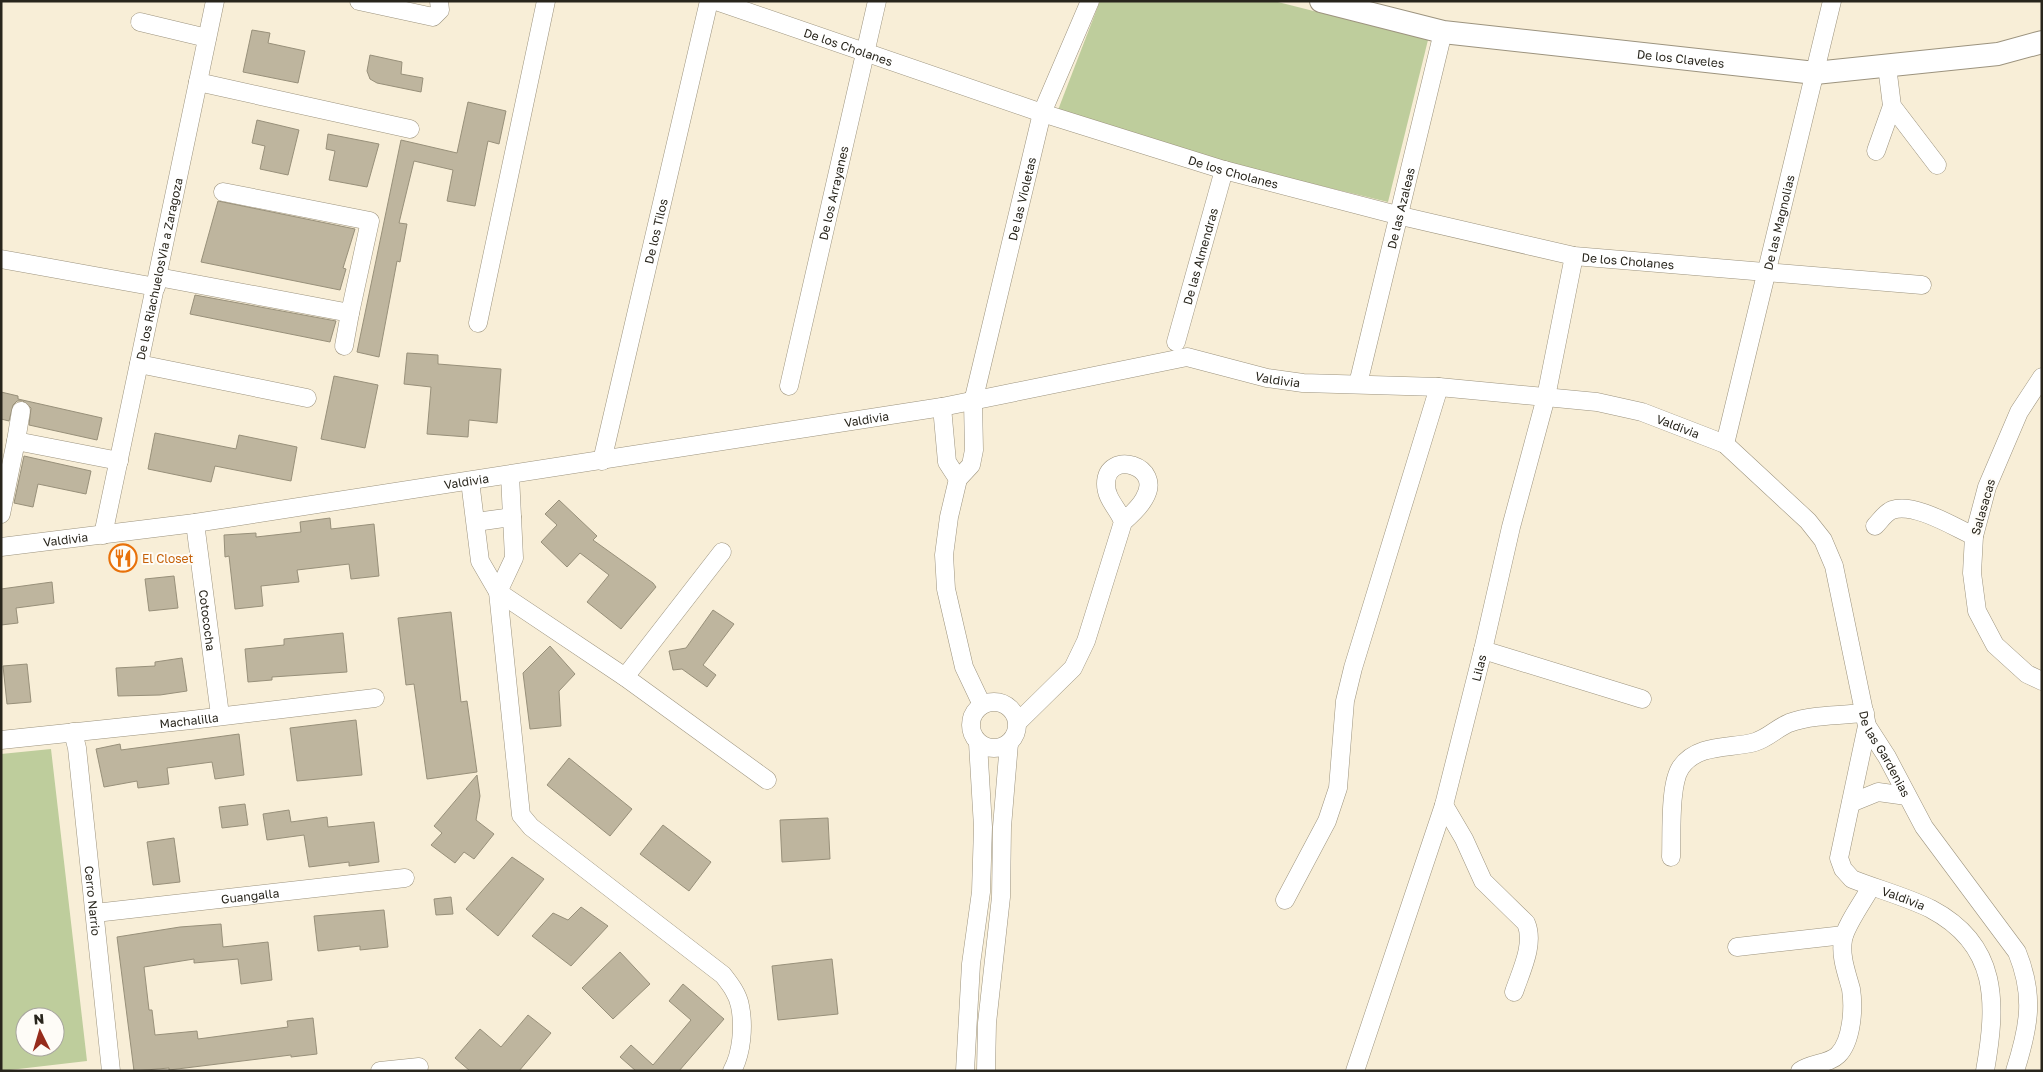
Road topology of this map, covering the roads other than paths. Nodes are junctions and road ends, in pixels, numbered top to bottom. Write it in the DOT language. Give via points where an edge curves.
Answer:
graph roads {
  1 [pos="214,1"];
  2 [pos="359,1"];
  3 [pos="439,1"];
  4 [pos="546,1"];
  5 [pos="710,1"];
  6 [pos="716,1"];
  7 [pos="877,1"];
  8 [pos="1090,1"];
  9 [pos="1321,1"];
  10 [pos="1832,1"];
  11 [pos="140,22"];
  12 [pos="1443,32"];
  13 [pos="207,38"];
  14 [pos="2042,42"];
  15 [pos="865,52"];
  16 [pos="1887,66"];
  17 [pos="1815,73"];
  18 [pos="198,82"];
  19 [pos="1892,106"];
  20 [pos="1042,113"];
  21 [pos="410,128"];
  22 [pos="1876,151"];
  23 [pos="1937,165"];
  24 [pos="1224,170"];
  25 [pos="223,192"];
  26 [pos="1397,215"];
  27 [pos="1574,256"];
  28 [pos="1,259"];
  29 [pos="1767,272"];
  30 [pos="157,282"];
  31 [pos="1922,284"];
  32 [pos="350,312"];
  33 [pos="478,323"];
  34 [pos="1176,342"];
  35 [pos="344,346"];
  36 [pos="139,364"];
  37 [pos="2042,378"];
  38 [pos="1358,384"];
  39 [pos="789,386"];
  40 [pos="1439,387"];
  41 [pos="1546,397"];
  42 [pos="307,398"];
  43 [pos="974,402"];
  44 [pos="942,407"];
  45 [pos="21,411"];
  46 [pos="16,442"];
  47 [pos="1726,444"];
  48 [pos="119,461"];
  49 [pos="602,461"];
  50 [pos="510,475"];
  51 [pos="958,479"];
  52 [pos="470,481"];
  53 [pos="2,514"];
  54 [pos="512,517"];
  55 [pos="476,522"];
  56 [pos="1123,522"];
  57 [pos="195,523"];
  58 [pos="1875,526"];
  59 [pos="103,535"];
  60 [pos="1974,536"];
  61 [pos="1,547"];
  62 [pos="722,552"];
  63 [pos="498,592"];
  64 [pos="1483,650"];
  65 [pos="626,677"];
  66 [pos="2042,681"];
  67 [pos="375,698"];
  68 [pos="1642,699"];
  69 [pos="982,705"];
  70 [pos="220,715"];
  71 [pos="1866,720"];
  72 [pos="1018,722"];
  73 [pos="72,732"];
  74 [pos="1,740"];
  75 [pos="978,743"];
  76 [pos="1009,744"];
  77 [pos="767,780"];
  78 [pos="1907,796"];
  79 [pos="1851,802"];
  80 [pos="1444,805"];
  81 [pos="1671,858"];
  82 [pos="405,878"];
  83 [pos="1871,887"];
  84 [pos="1285,900"];
  85 [pos="95,913"];
  86 [pos="1844,935"];
  87 [pos="1737,947"];
  88 [pos="1514,992"];
  89 [pos="419,1067"];
  90 [pos="111,1071"];
  91 [pos="380,1071"];
  92 [pos="732,1071"];
  93 [pos="965,1071"];
  94 [pos="986,1071"];
  95 [pos="1355,1071"];
  96 [pos="1800,1071"];
  97 [pos="1985,1071"];
  98 [pos="2015,1071"];
  1 -- 13 [label="street, De los RiachuelosVia a Zaragoza"];
  2 -- 3 [label="street" via="433,17 440,10"];
  4 -- 33 [label="street"];
  5 -- 49 [label="street, De los Tilos"];
  6 -- 15 [label="street, De los Cholanes"];
  7 -- 15 [label="street, De los Arrayanes"];
  8 -- 20 [label="street, De las Violetas"];
  9 -- 12 [label="main road, De los Claveles"];
  10 -- 17 [label="street, De las Magnolias"];
  11 -- 13 [label="street"];
  12 -- 17 [label="main road, De los Claveles"];
  12 -- 26 [label="street, De las Azaleas"];
  13 -- 18 [label="street, De los RiachuelosVia a Zaragoza"];
  14 -- 16 [label="main road, De los Claveles" via="1998,54"];
  15 -- 20 [label="street, De los Cholanes"];
  15 -- 39 [label="street, De los Arrayanes"];
  16 -- 17 [label="main road, De los Claveles"];
  16 -- 19 [label="street"];
  17 -- 29 [label="street, De las Magnolias"];
  18 -- 21 [label="street"];
  18 -- 30 [label="street, De los RiachuelosVia a Zaragoza"];
  19 -- 22 [label="street"];
  19 -- 23 [label="street"];
  20 -- 24 [label="street, De los Cholanes"];
  20 -- 43 [label="street, De las Violetas"];
  24 -- 26 [label="street, De los Cholanes"];
  24 -- 34 [label="street, De las Almendras"];
  25 -- 32 [label="street" via="370,221"];
  26 -- 27 [label="street, De los Cholanes"];
  26 -- 38 [label="street, De las Azaleas"];
  27 -- 29 [label="street, De los Cholanes"];
  27 -- 41 [label="street, Lilas"];
  28 -- 30 [label="street"];
  29 -- 31 [label="street, De los Cholanes"];
  29 -- 47 [label="street, De las Magnolias"];
  30 -- 32 [label="street"];
  30 -- 36 [label="street, De los RiachuelosVia a Zaragoza"];
  32 -- 35 [label="street"];
  36 -- 42 [label="street"];
  36 -- 48 [label="street, De los RiachuelosVia a Zaragoza"];
  37 -- 60 [label="street, Salasacas" via="2019,412 1988,487"];
  38 -- 40 [label="street, Valdivia"];
  38 -- 43 [label="street, Valdivia" via="1303,383 1267,378 1186,357"];
  40 -- 41 [label="street, Valdivia"];
  40 -- 84 [label="street" via="1353,668 1346,701 1338,788 1327,821"];
  41 -- 47 [label="street, Valdivia" via="1597,402 1642,412"];
  41 -- 64 [label="street, Lilas" via="1511,527"];
  43 -- 44 [label="street, Valdivia"];
  43 -- 51 [label="street, De las Violetas" via="974,450 971,464"];
  44 -- 49 [label="street, Valdivia"];
  44 -- 51 [label="street" via="947,462"];
  45 -- 46 [label="street"];
  46 -- 48 [label="street"];
  46 -- 53 [label="street"];
  47 -- 71 [label="street, De las Gardenias" via="1808,521 1823,540 1834,566"];
  48 -- 59 [label="street, De los RiachuelosVia a Zaragoza"];
  49 -- 50 [label="street, Valdivia"];
  50 -- 52 [label="street, Valdivia"];
  50 -- 54 [label="street"];
  51 -- 69 [label="street" via="944,555 946,589 964,667"];
  52 -- 55 [label="street"];
  52 -- 57 [label="street, Valdivia"];
  54 -- 55 [label="street"];
  54 -- 63 [label="street" via="514,558"];
  55 -- 63 [label="street" via="480,561"];
  56 -- 72 [label="street" via="1086,641 1073,668"];
  57 -- 59 [label="street, Valdivia"];
  57 -- 70 [label="street, Cotococha"];
  58 -- 60 [label="street" via="1893,509 1913,510"];
  59 -- 61 [label="street, Valdivia"];
  60 -- 66 [label="street, Salasacas" via="1972,573 1976,611 1995,645 2027,674"];
  62 -- 65 [label="street"];
  63 -- 65 [label="street"];
  63 -- 92 [label="street" via="520,810 524,820 724,974 740,1005 742,1039"];
  64 -- 68 [label="street"];
  64 -- 80 [label="street, Lilas"];
  65 -- 77 [label="street"];
  67 -- 70 [label="street, Machalilla"];
  69 -- 72 [label="street" via="997,702 1011,708"];
  69 -- 75 [label="street" via="974,713 971,723 972,734"];
  70 -- 73 [label="street, Machalilla"];
  71 -- 78 [label="street, De las Gardenias"];
  71 -- 79 [label="street, Valdivia"];
  71 -- 81 [label="street" via="1790,723 1754,742 1709,749 1691,758 1682,766 1675,782"];
  72 -- 76 [label="street" via="1016,736"];
  73 -- 74 [label="street, Machalilla"];
  73 -- 85 [label="street, Cerro Narrio" via="77,748"];
  75 -- 76 [label="street" via="988,748"];
  75 -- 93 [label="street" via="983,827 981,892 971,964"];
  76 -- 94 [label="street" via="1004,790 1001,897 987,1023"];
  78 -- 79 [label="street" via="1878,792"];
  78 -- 98 [label="street, De las Gardenias" via="1924,827 2017,952 2025,971 2030,1008 2025,1040"];
  79 -- 83 [label="street, Valdivia" via="1838,858 1852,879"];
  80 -- 88 [label="street" via="1483,881 1528,928 1529,943"];
  80 -- 95 [label="street, Lilas"];
  82 -- 85 [label="street, Guangalla"];
  83 -- 86 [label="street"];
  83 -- 97 [label="street, Valdivia" via="1931,909 1965,933 1981,955 1989,978 1992,1014"];
  85 -- 90 [label="street, Cerro Narrio"];
  86 -- 87 [label="street"];
  86 -- 96 [label="street" via="1844,961 1851,992 1851,1030 1844,1048 1836,1057"];
  89 -- 91 [label="street"];
}
